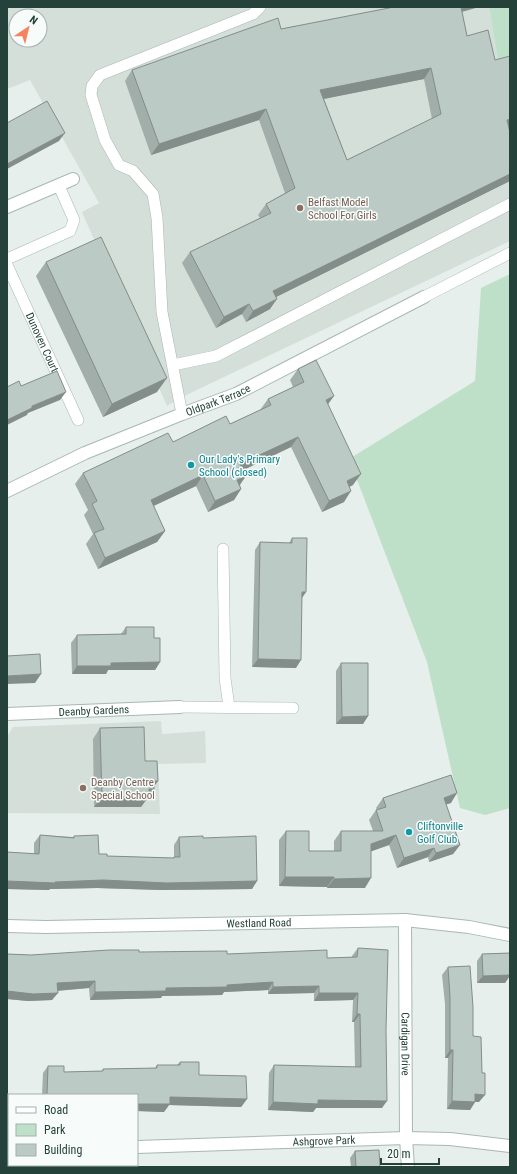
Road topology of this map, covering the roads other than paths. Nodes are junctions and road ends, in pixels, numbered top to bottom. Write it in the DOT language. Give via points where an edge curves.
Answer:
graph roads {
  1 [pos="260,7"];
  2 [pos="73,179"];
  3 [pos="59,186"];
  4 [pos="510,204"];
  5 [pos="7,207"];
  6 [pos="510,253"];
  7 [pos="7,259"];
  8 [pos="7,265"];
  9 [pos="424,297"];
  10 [pos="173,365"];
  11 [pos="182,414"];
  12 [pos="78,420"];
  13 [pos="7,491"];
  14 [pos="223,549"];
  15 [pos="180,707"];
  16 [pos="229,708"];
  17 [pos="293,708"];
  18 [pos="7,714"];
  19 [pos="405,920"];
  20 [pos="7,926"];
  21 [pos="510,935"];
  22 [pos="406,1138"];
  23 [pos="510,1146"];
  24 [pos="138,1147"];
  25 [pos="408,1167"];
  1 -- 10 [label="lane" via="253,14 100,75 92,86 91,95 105,140 119,165 133,171 153,194 157,218 162,312"];
  2 -- 3 [label="street"];
  3 -- 5 [label="street"];
  3 -- 7 [label="lane" via="74,220 70,231"];
  4 -- 10 [label="lane" via="216,356"];
  6 -- 9 [label="lane"];
  8 -- 12 [label="lane, Dunoven Court"];
  9 -- 11 [label="street, Oldpark Terrace" via="236,394"];
  10 -- 11 [label="lane"];
  11 -- 13 [label="street, Oldpark Terrace" via="85,453"];
  14 -- 16 [label="lane" via="225,678"];
  15 -- 16 [label="lane"];
  15 -- 18 [label="street, Deanby Gardens"];
  16 -- 17 [label="lane"];
  19 -- 20 [label="street, Westland Road"];
  19 -- 21 [label="street, Westland Road" via="469,927"];
  19 -- 22 [label="street, Cardigan Drive"];
  22 -- 23 [label="street, Ashgrove Park" via="450,1139"];
  22 -- 24 [label="street, Ashgrove Park"];
  22 -- 25 [label="street, Cardigan Drive"];
}
